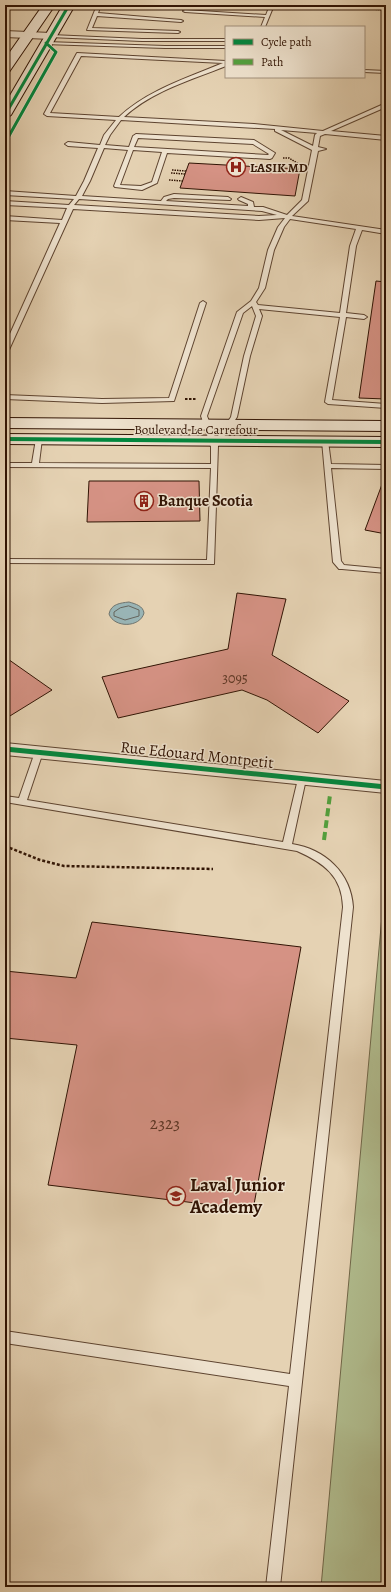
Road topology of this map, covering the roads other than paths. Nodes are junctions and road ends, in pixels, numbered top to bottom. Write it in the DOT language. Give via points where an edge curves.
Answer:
graph roads {
  1 [pos="8,5"];
  2 [pos="49,5"];
  3 [pos="69,5"];
  4 [pos="99,5"];
  5 [pos="189,5"];
  6 [pos="272,5"];
  7 [pos="5,9"];
  8 [pos="185,11"];
  9 [pos="95,14"];
  10 [pos="266,16"];
  11 [pos="181,20"];
  12 [pos="263,26"];
  13 [pos="178,32"];
  14 [pos="5,34"];
  15 [pos="25,39"];
  16 [pos="49,40"];
  17 [pos="178,40"];
  18 [pos="225,40"];
  19 [pos="5,42"];
  20 [pos="177,47"];
  21 [pos="225,47"];
  22 [pos="225,63"];
  23 [pos="225,63"];
  24 [pos="5,69"];
  25 [pos="365,71"];
  26 [pos="386,72"];
  27 [pos="386,105"];
  28 [pos="5,115"];
  29 [pos="119,119"];
  30 [pos="272,128"];
  31 [pos="323,132"];
  32 [pos="386,138"];
  33 [pos="68,144"];
  34 [pos="101,147"];
  35 [pos="130,148"];
  36 [pos="314,149"];
  37 [pos="323,149"];
  38 [pos="165,151"];
  39 [pos="5,193"];
  40 [pos="79,197"];
  41 [pos="228,199"];
  42 [pos="241,199"];
  43 [pos="5,202"];
  44 [pos="162,203"];
  45 [pos="71,206"];
  46 [pos="251,208"];
  47 [pos="288,217"];
  48 [pos="5,218"];
  49 [pos="64,222"];
  50 [pos="359,229"];
  51 [pos="386,232"];
  52 [pos="203,303"];
  53 [pos="254,304"];
  54 [pos="343,315"];
  55 [pos="364,317"];
  56 [pos="5,352"];
  57 [pos="5,397"];
  58 [pos="386,406"];
  59 [pos="5,423"];
  60 [pos="229,424"];
  61 [pos="386,426"];
  62 [pos="213,438"];
  63 [pos="5,439"];
  64 [pos="39,439"];
  65 [pos="325,441"];
  66 [pos="386,442"];
  67 [pos="5,465"];
  68 [pos="35,465"];
  69 [pos="214,466"];
  70 [pos="327,466"];
  71 [pos="386,467"];
  72 [pos="5,561"];
  73 [pos="386,571"];
  74 [pos="5,749"];
  75 [pos="39,752"];
  76 [pos="302,779"];
  77 [pos="386,787"];
  78 [pos="5,799"];
  79 [pos="22,802"];
  80 [pos="287,846"];
  81 [pos="5,1337"];
  82 [pos="296,1381"];
  83 [pos="273,1587"];
  1 -- 7 [label="lane"];
  2 -- 15 [label="street"];
  3 -- 16 [label="street"];
  4 -- 9 [label="lane"];
  5 -- 8 [label="lane"];
  6 -- 10 [label="lane"];
  8 -- 10 [label="lane"];
  8 -- 11 [label="lane"];
  9 -- 11 [label="lane"];
  9 -- 13 [label="lane" via="89,29"];
  10 -- 12 [label="lane"];
  11 -- 13 [label="lane"];
  13 -- 17 [label="lane"];
  14 -- 15 [label="street"];
  15 -- 16 [label="street"];
  15 -- 19 [label="street"];
  15 -- 24 [label="street"];
  16 -- 17 [label="lane"];
  16 -- 20 [label="lane"];
  16 -- 28 [label="street"];
  17 -- 18 [label="lane"];
  17 -- 20 [label="lane"];
  20 -- 21 [label="lane"];
  22 -- 29 [label="lane" via="152,96 131,108"];
  23 -- 29 [label="lane" via="79,54 47,114"];
  25 -- 26 [label="lane"];
  27 -- 31 [label="lane"];
  29 -- 30 [label="lane"];
  29 -- 34 [label="lane"];
  30 -- 31 [label="lane"];
  30 -- 36 [label="lane"];
  31 -- 32 [label="lane"];
  31 -- 36 [label="lane" via="317,137"];
  33 -- 34 [label="lane"];
  34 -- 35 [label="lane"];
  34 -- 40 [label="lane"];
  35 -- 38 [label="lane"];
  35 -- 38 [label="lane" via="117,186 142,188 154,183"];
  35 -- 38 [label="lane" via="136,136 254,142 272,153 270,157"];
  36 -- 37 [label="lane"];
  36 -- 47 [label="lane" via="305,201"];
  39 -- 40 [label="lane"];
  40 -- 44 [label="lane"];
  40 -- 45 [label="lane"];
  41 -- 44 [label="lane" via="174,196 166,198"];
  42 -- 46 [label="lane" via="251,203"];
  43 -- 45 [label="lane"];
  44 -- 46 [label="lane"];
  45 -- 47 [label="lane" via="259,218"];
  45 -- 49 [label="lane"];
  46 -- 47 [label="lane"];
  47 -- 50 [label="lane"];
  47 -- 53 [label="lane" via="281,226 271,250 264,281"];
  48 -- 49 [label="lane"];
  49 -- 56 [label="lane"];
  50 -- 51 [label="lane"];
  50 -- 54 [label="lane" via="353,246"];
  52 -- 57 [label="lane" via="172,400 102,401"];
  53 -- 54 [label="lane"];
  53 -- 60 [label="lane" via="259,316 247,356 234,417"];
  53 -- 62 [label="lane" via="240,312 205,412 204,416"];
  54 -- 55 [label="lane"];
  54 -- 58 [label="lane" via="328,402"];
  59 -- 62 [label="street, Boulevard Le Carrefour"];
  60 -- 61 [label="street, Boulevard Le Carrefour"];
  60 -- 62 [label="street, Boulevard Le Carrefour"];
  62 -- 64 [label="street, Boulevard Le Carrefour"];
  62 -- 65 [label="street, Boulevard Le Carrefour"];
  62 -- 69 [label="lane"];
  63 -- 64 [label="street, Boulevard Le Carrefour"];
  64 -- 68 [label="lane"];
  65 -- 66 [label="street, Boulevard Le Carrefour"];
  65 -- 70 [label="lane"];
  67 -- 68 [label="lane"];
  68 -- 69 [label="lane"];
  69 -- 72 [label="lane" via="212,562"];
  70 -- 71 [label="lane"];
  70 -- 73 [label="lane" via="337,562 342,567"];
  74 -- 75 [label="street, Rue Edouard Montpetit"];
  75 -- 76 [label="street, Rue Edouard Montpetit"];
  75 -- 79 [label="lane"];
  76 -- 77 [label="street, Rue Edouard Montpetit"];
  76 -- 80 [label="lane"];
  78 -- 79 [label="lane"];
  79 -- 80 [label="lane"];
  80 -- 82 [label="lane" via="310,852 334,870 347,887 349,894"];
  81 -- 82 [label="lane"];
  82 -- 83 [label="lane"];
}
